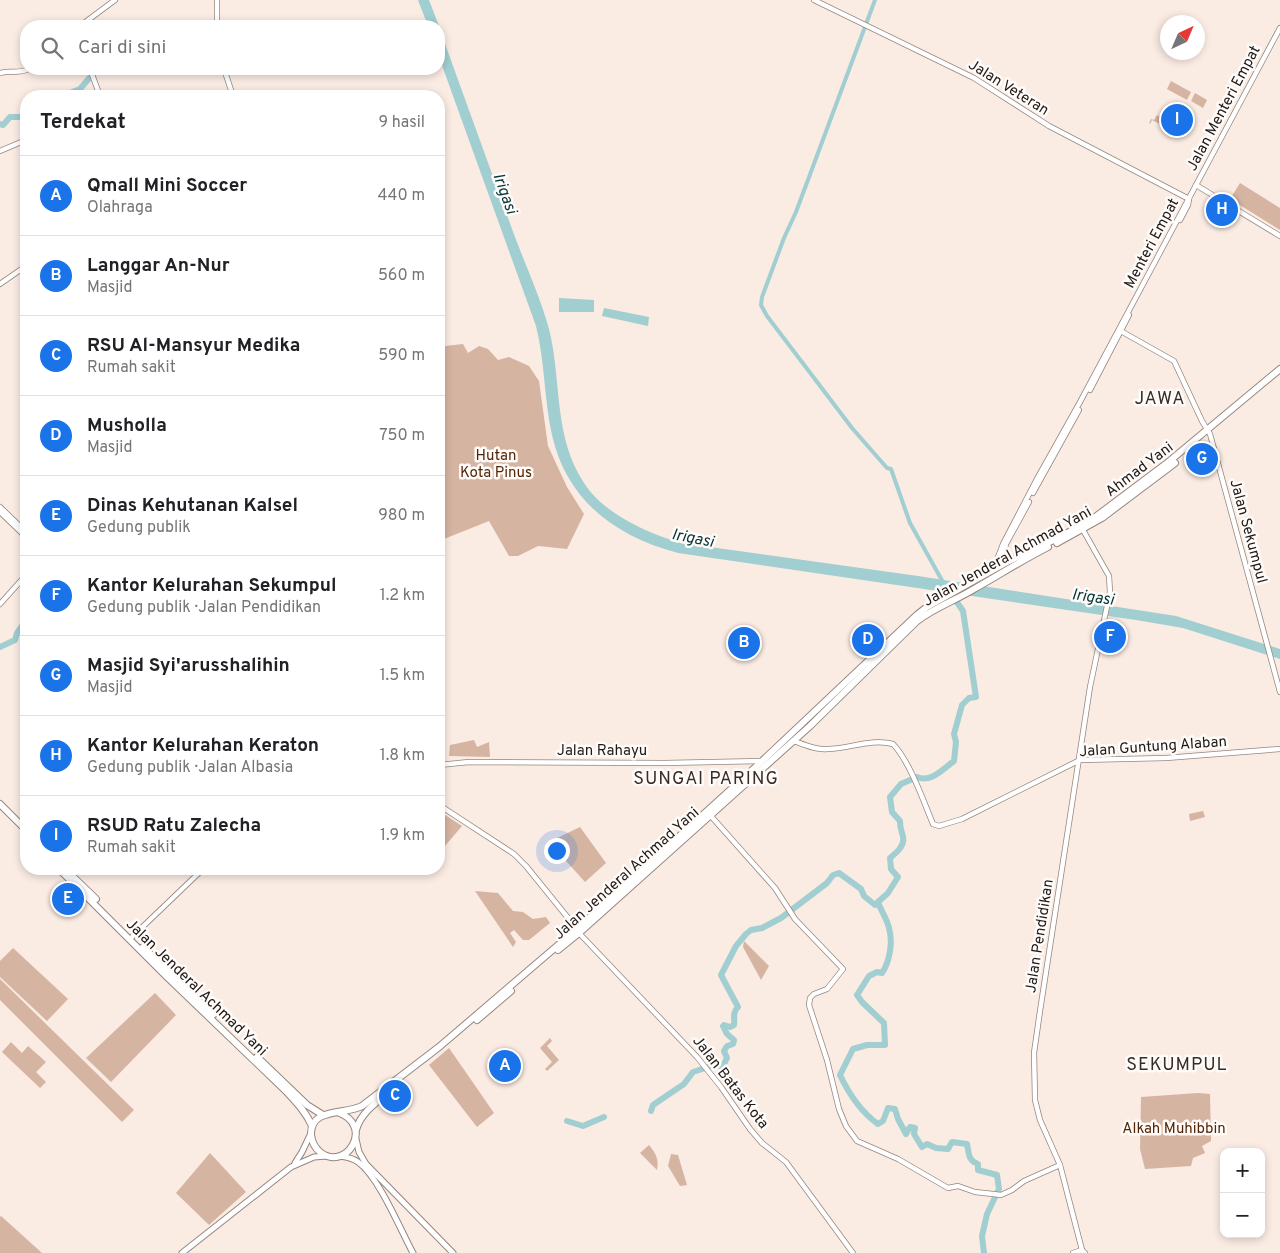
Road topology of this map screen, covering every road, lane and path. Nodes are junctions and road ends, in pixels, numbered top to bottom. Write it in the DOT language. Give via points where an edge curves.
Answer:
graph roads {
  1 [pos="115,0"];
  2 [pos="217,0"];
  3 [pos="814,0"];
  4 [pos="88,20"];
  5 [pos="217,20"];
  6 [pos="1280,28"];
  7 [pos="20,72"];
  8 [pos="0,73"];
  9 [pos="92,75"];
  10 [pos="226,75"];
  11 [pos="98,90"];
  12 [pos="231,90"];
  13 [pos="20,143"];
  14 [pos="0,151"];
  15 [pos="1196,185"];
  16 [pos="1189,199"];
  17 [pos="1280,236"];
  18 [pos="20,270"];
  19 [pos="0,284"];
  20 [pos="1120,330"];
  21 [pos="1280,369"];
  22 [pos="1280,374"];
  23 [pos="1209,433"];
  24 [pos="0,507"];
  25 [pos="0,512"];
  26 [pos="20,526"];
  27 [pos="1083,530"];
  28 [pos="20,532"];
  29 [pos="1011,532"];
  30 [pos="1050,544"];
  31 [pos="1042,548"];
  32 [pos="1009,561"];
  33 [pos="993,570"];
  34 [pos="20,582"];
  35 [pos="20,586"];
  36 [pos="950,598"];
  37 [pos="0,605"];
  38 [pos="1280,692"];
  39 [pos="816,716"];
  40 [pos="794,740"];
  41 [pos="1280,748"];
  42 [pos="1080,760"];
  43 [pos="762,761"];
  44 [pos="445,764"];
  45 [pos="735,790"];
  46 [pos="727,797"];
  47 [pos="0,804"];
  48 [pos="445,809"];
  49 [pos="0,810"];
  50 [pos="710,815"];
  51 [pos="20,824"];
  52 [pos="20,829"];
  53 [pos="65,875"];
  54 [pos="71,875"];
  55 [pos="197,875"];
  56 [pos="608,903"];
  57 [pos="578,931"];
  58 [pos="132,937"];
  59 [pos="156,963"];
  60 [pos="166,974"];
  61 [pos="336,1112"];
  62 [pos="324,1114"];
  63 [pos="312,1129"];
  64 [pos="356,1135"];
  65 [pos="330,1156"];
  66 [pos="340,1156"];
  67 [pos="1060,1165"];
  68 [pos="291,1167"];
  69 [pos="381,1179"];
  70 [pos="376,1183"];
  71 [pos="1083,1252"];
  72 [pos="182,1253"];
  73 [pos="413,1253"];
  74 [pos="453,1253"];
  75 [pos="853,1253"];
  76 [pos="1073,1253"];
  1 -- 4 [label="street"];
  2 -- 5 [label="street"];
  3 -- 16 [label="street, Jalan Veteran" via="974,78 1049,126"];
  6 -- 15 [label="street, Jalan Menteri Empat"];
  7 -- 8 [label="street"];
  9 -- 11 [label="street"];
  10 -- 12 [label="street"];
  13 -- 14 [label="street"];
  15 -- 16 [label="street, Jalan Menteri Empat"];
  15 -- 17 [label="street"];
  16 -- 20 [label="street, Menteri Empat"];
  18 -- 19 [label="street"];
  20 -- 23 [label="street, Jalan Sekumpul" via="1174,361"];
  20 -- 29 [label="street, Menteri Empat"];
  21 -- 23 [label="highway, Ahmad Yani"];
  22 -- 23 [label="highway, Jalan Jenderal Achmad Yani"];
  23 -- 27 [label="highway, Jalan Jenderal Achmad Yani" via="1128,500"];
  23 -- 30 [label="highway, Ahmad Yani" via="1102,512"];
  23 -- 38 [label="street, Jalan Sekumpul"];
  24 -- 26 [label="street"];
  25 -- 28 [label="street"];
  27 -- 30 [label="highway, Jalan Jenderal Achmad Yani"];
  27 -- 42 [label="street, Jalan Pendidikan" via="1111,583 1090,687"];
  29 -- 32 [label="street, Menteri Empat" via="1004,552"];
  29 -- 33 [label="street, Menteri Empat"];
  30 -- 31 [label="highway, Ahmad Yani"];
  31 -- 32 [label="highway, Ahmad Yani"];
  31 -- 36 [label="highway, Jalan Jenderal Achmad Yani" via="976,589"];
  32 -- 33 [label="highway, Ahmad Yani"];
  33 -- 36 [label="highway, Ahmad Yani"];
  34 -- 37 [label="street"];
  35 -- 37 [label="street"];
  36 -- 39 [label="highway, Jalan Jenderal Achmad Yani" via="918,614"];
  39 -- 40 [label="highway, Jalan Jenderal Achmad Yani"];
  39 -- 43 [label="highway, Jalan Jenderal Achmad Yani"];
  40 -- 42 [label="street, Jalan Guntung Alaban" via="826,750 890,743 897,749 913,778 933,824 938,826 962,819"];
  40 -- 45 [label="highway, Jalan Jenderal Achmad Yani"];
  41 -- 42 [label="street, Jalan Guntung Alaban" via="1166,758"];
  42 -- 67 [label="street, Jalan Pendidikan" via="1034,1053 1038,1112"];
  43 -- 44 [label="street, Jalan Rahayu"];
  43 -- 45 [label="highway, Jalan Jenderal Achmad Yani"];
  45 -- 46 [label="highway, Jalan Jenderal Achmad Yani"];
  46 -- 50 [label="highway, Jalan Jenderal Achmad Yani"];
  46 -- 56 [label="highway, Jalan Jenderal Achmad Yani"];
  47 -- 51 [label="highway"];
  48 -- 57 [label="street, Jalan Batas Kota" via="514,854"];
  49 -- 52 [label="highway"];
  50 -- 56 [label="highway, Jalan Jenderal Achmad Yani"];
  50 -- 67 [label="street" via="843,969 827,989 810,998 809,1005 827,1060 838,1109 852,1135 948,1188 958,1186 1001,1195"];
  53 -- 59 [label="highway, Jalan Jenderal Achmad Yani"];
  54 -- 58 [label="highway, Jalan Jenderal Achmad Yani"];
  55 -- 58 [label="street"];
  56 -- 57 [label="highway, Jalan Jenderal Achmad Yani"];
  57 -- 61 [label="highway, Jalan Jenderal Achmad Yani" via="377,1097 357,1109"];
  57 -- 64 [label="highway, Jalan Jenderal Achmad Yani" via="500,1002 363,1114"];
  57 -- 75 [label="street, Jalan Batas Kota" via="706,1068 750,1129 786,1162"];
  58 -- 59 [label="highway, Jalan Jenderal Achmad Yani"];
  59 -- 60 [label="highway, Jalan Jenderal Achmad Yani"];
  60 -- 62 [label="highway, Jalan Jenderal Achmad Yani" via="307,1105"];
  60 -- 63 [label="highway, Jalan Jenderal Achmad Yani" via="291,1097 309,1118"];
  61 -- 62 [label="highway"];
  61 -- 64 [label="highway" via="349,1119"];
  62 -- 63 [label="highway"];
  63 -- 65 [label="highway" via="314,1145"];
  63 -- 68 [label="main road"];
  64 -- 66 [label="highway" via="350,1149"];
  64 -- 69 [label="main road" via="362,1159"];
  65 -- 66 [label="highway"];
  65 -- 68 [label="main road" via="314,1157"];
  66 -- 70 [label="main road" via="358,1162"];
  67 -- 71 [label="street, Jalan Pendidikan"];
  68 -- 72 [label="main road"];
  69 -- 70 [label="main road"];
  69 -- 74 [label="main road"];
  70 -- 73 [label="main road"];
  71 -- 76 [label="street"];
}
